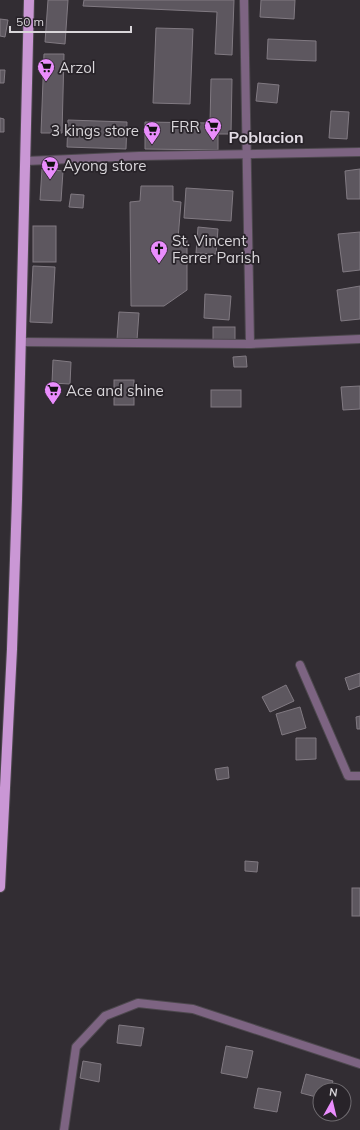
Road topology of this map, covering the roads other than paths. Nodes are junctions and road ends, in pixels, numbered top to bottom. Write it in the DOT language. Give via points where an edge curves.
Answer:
graph roads {
  1 [pos="29,0"];
  2 [pos="244,0"];
  3 [pos="360,152"];
  4 [pos="248,154"];
  5 [pos="26,161"];
  6 [pos="360,339"];
  7 [pos="22,342"];
  8 [pos="250,344"];
  9 [pos="300,665"];
  10 [pos="360,776"];
  11 [pos="0,887"];
  12 [pos="360,1064"];
  13 [pos="64,1130"];
  1 -- 5 [label="main road"];
  2 -- 4 [label="street"];
  3 -- 4 [label="street"];
  4 -- 5 [label="street"];
  4 -- 8 [label="street"];
  5 -- 7 [label="main road"];
  6 -- 8 [label="street"];
  7 -- 8 [label="street"];
  7 -- 11 [label="main road" via="12,649"];
  9 -- 10 [label="street" via="348,776"];
  12 -- 13 [label="street" via="193,1009 138,1002 105,1016 76,1047"];
}
